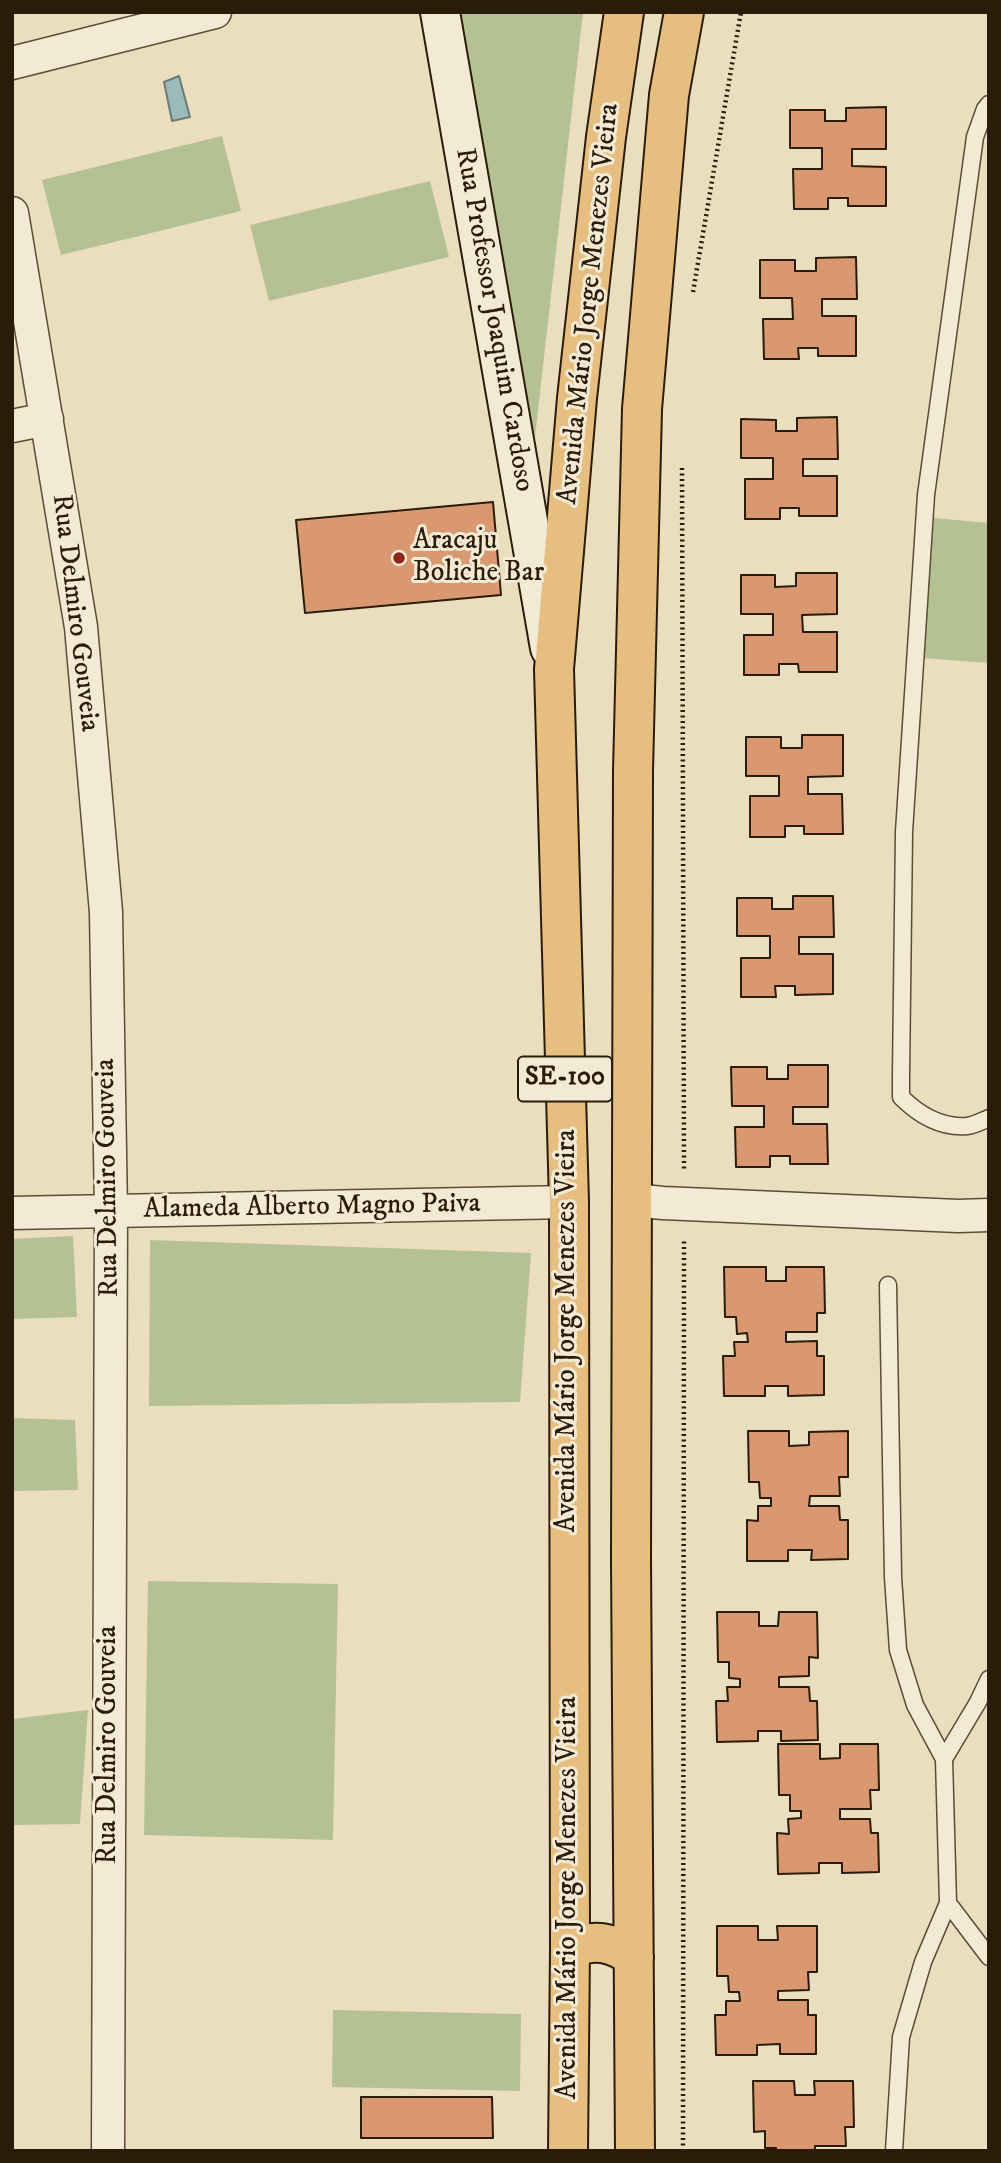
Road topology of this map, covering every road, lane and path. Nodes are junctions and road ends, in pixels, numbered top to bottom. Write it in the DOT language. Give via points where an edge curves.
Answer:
graph roads {
  1 [pos="215,12"];
  2 [pos="440,12"];
  3 [pos="624,12"];
  4 [pos="684,12"];
  5 [pos="741,12"];
  6 [pos="12,63"];
  7 [pos="989,104"];
  8 [pos="12,213"];
  9 [pos="693,294"];
  10 [pos="47,419"];
  11 [pos="12,426"];
  12 [pos="682,459"];
  13 [pos="554,669"];
  14 [pos="989,1118"];
  15 [pos="632,1200"];
  16 [pos="569,1202"];
  17 [pos="684,1204"];
  18 [pos="111,1212"];
  19 [pos="12,1213"];
  20 [pos="989,1215"];
  21 [pos="888,1285"];
  22 [pos="570,1556"];
  23 [pos="631,1560"];
  24 [pos="989,1679"];
  25 [pos="944,1759"];
  26 [pos="948,1903"];
  27 [pos="570,1949"];
  28 [pos="634,1957"];
  29 [pos="989,1958"];
  30 [pos="108,2151"];
  31 [pos="568,2151"];
  32 [pos="635,2151"];
  33 [pos="682,2151"];
  34 [pos="894,2151"];
  1 -- 6 [label="street"];
  2 -- 13 [label="street, Rua Professor Joaquim Cardoso"];
  3 -- 13 [label="main road, Avenida Mário Jorge Menezes Vieira / SE-100" via="577,398"];
  4 -- 15 [label="main road, Avenida Mário Jorge Menezes Vieira / SE-100" via="669,95 642,409 633,771"];
  5 -- 9 [label="path"];
  7 -- 14 [label="lane" via="975,137 926,495 904,832 901,1075 901,1097 915,1111 943,1125 970,1126"];
  8 -- 10 [label="street, Rua Delmiro Gouveia"];
  10 -- 11 [label="street"];
  10 -- 18 [label="street, Rua Delmiro Gouveia" via="81,627 106,912"];
  12 -- 17 [label="path"];
  13 -- 16 [label="main road, Avenida Mário Jorge Menezes Vieira / SE-100"];
  15 -- 17 [label="street"];
  15 -- 23 [label="main road, Avenida Mário Jorge Menezes Vieira / SE-100"];
  16 -- 18 [label="street, Alameda Alberto Magno Paiva"];
  16 -- 22 [label="main road, Avenida Mário Jorge Menezes Vieira / SE-100"];
  17 -- 20 [label="street"];
  17 -- 33 [label="path"];
  18 -- 19 [label="street, Alameda Alberto Magno Paiva"];
  18 -- 30 [label="street, Rua Delmiro Gouveia"];
  21 -- 25 [label="lane" via="898,1650 915,1705"];
  22 -- 23 [label="main road" via="603,1567"];
  22 -- 27 [label="main road, Avenida Mário Jorge Menezes Vieira / SE-100"];
  23 -- 28 [label="main road, Avenida Mário Jorge Menezes Vieira / SE-100"];
  24 -- 25 [label="lane"];
  25 -- 26 [label="lane"];
  26 -- 29 [label="lane"];
  26 -- 34 [label="lane" via="923,1962 901,2037"];
  27 -- 28 [label="main road" via="585,1942 603,1943"];
  27 -- 31 [label="main road, Avenida Mário Jorge Menezes Vieira / SE-100"];
  28 -- 32 [label="main road, Avenida Mário Jorge Menezes Vieira / SE-100"];
}
